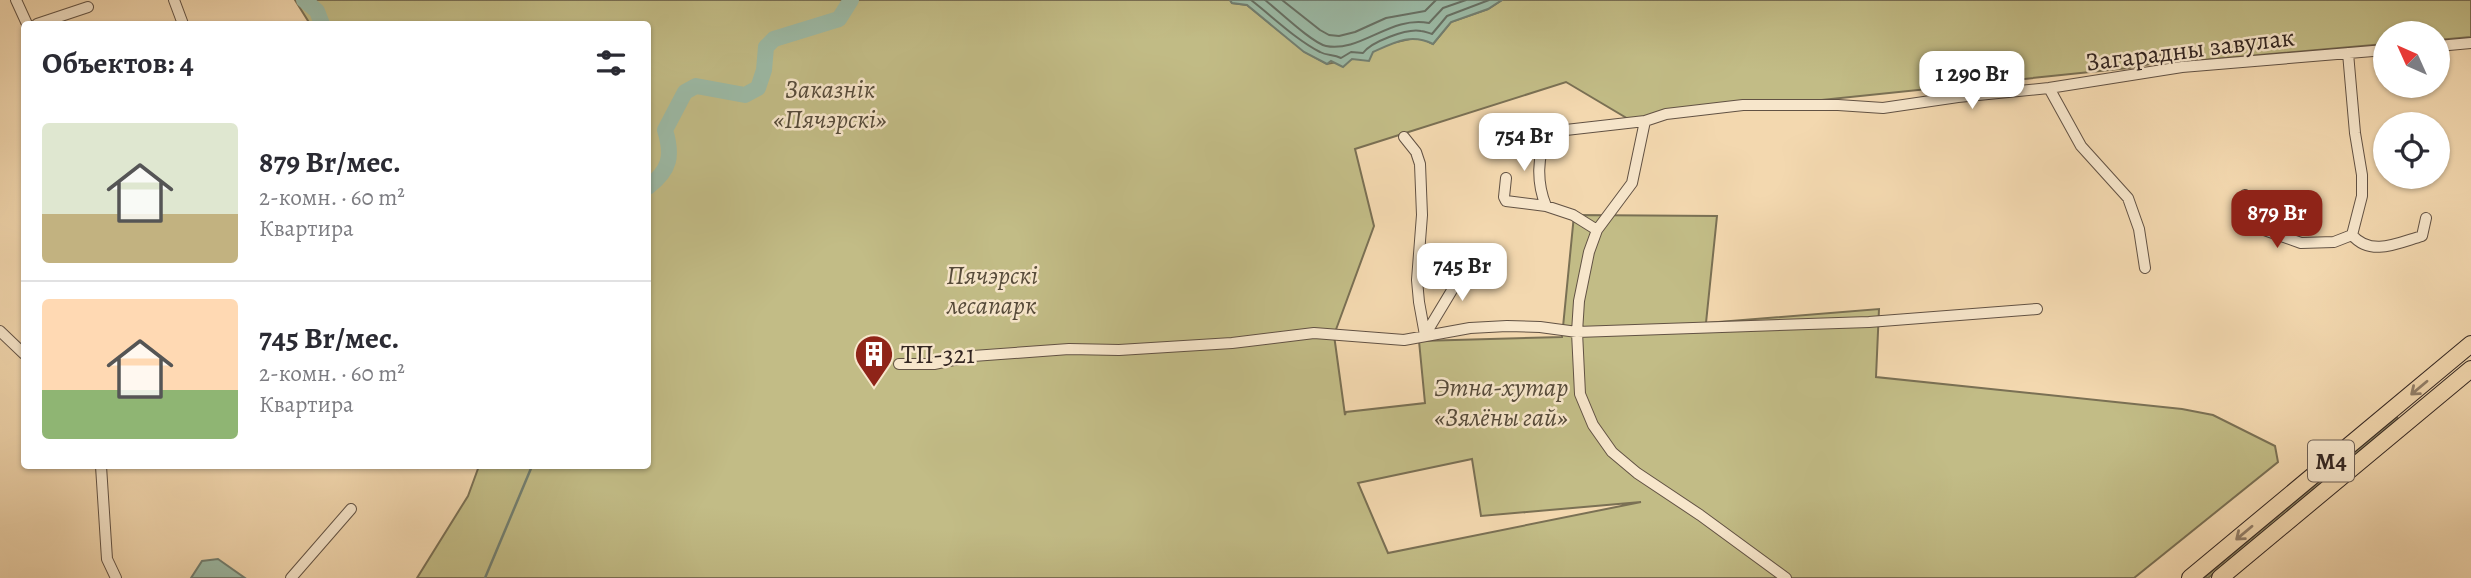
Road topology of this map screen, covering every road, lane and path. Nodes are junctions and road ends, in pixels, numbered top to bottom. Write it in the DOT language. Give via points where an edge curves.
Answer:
graph roads {
  1 [pos="16,0"];
  2 [pos="174,0"];
  3 [pos="88,7"];
  4 [pos="26,21"];
  5 [pos="46,21"];
  6 [pos="182,21"];
  7 [pos="2471,43"];
  8 [pos="2450,45"];
  9 [pos="2373,51"];
  10 [pos="2348,53"];
  11 [pos="2049,88"];
  12 [pos="1645,121"];
  13 [pos="1404,137"];
  14 [pos="1506,178"];
  15 [pos="2245,195"];
  16 [pos="1546,206"];
  17 [pos="2426,218"];
  18 [pos="1597,230"];
  19 [pos="2352,235"];
  20 [pos="1472,257"];
  21 [pos="2145,268"];
  22 [pos="2037,309"];
  23 [pos="0,331"];
  24 [pos="1577,332"];
  25 [pos="1425,334"];
  26 [pos="2471,344"];
  27 [pos="21,351"];
  28 [pos="899,364"];
  29 [pos="2471,369"];
  30 [pos="102,469"];
  31 [pos="351,509"];
  32 [pos="116,578"];
  33 [pos="291,578"];
  34 [pos="1786,578"];
  35 [pos="2190,578"];
  36 [pos="2220,578"];
  1 -- 4 [label="street"];
  2 -- 6 [label="street"];
  3 -- 5 [label="street"];
  7 -- 8 [label="street"];
  9 -- 10 [label="street, Загарадны завулак"];
  10 -- 11 [label="street, Загарадны завулак" via="2182,67"];
  10 -- 19 [label="street" via="2362,175"];
  11 -- 12 [label="street, Загарадны завулак" via="1882,108 1743,106 1666,114"];
  11 -- 21 [label="street" via="2081,146 2128,198 2140,229"];
  12 -- 16 [label="street, Загарадны завулак" via="1549,134 1541,153 1540,174"];
  12 -- 18 [label="street" via="1632,183"];
  13 -- 25 [label="street" via="1420,164 1418,280"];
  14 -- 16 [label="street" via="1506,201"];
  15 -- 19 [label="street" via="2247,218 2253,226 2301,243 2334,242"];
  16 -- 18 [label="street"];
  17 -- 19 [label="street" via="2422,236 2378,249 2359,243"];
  18 -- 24 [label="street" via="1588,252"];
  20 -- 25 [label="street"];
  22 -- 24 [label="street" via="1869,322"];
  23 -- 27 [label="street"];
  24 -- 25 [label="street" via="1507,326"];
  24 -- 34 [label="street" via="1580,394 1593,425 1612,452"];
  25 -- 28 [label="street" via="1405,340 1314,333 1232,343 1069,349"];
  26 -- 35 [label="main road, М4, one-way"];
  29 -- 36 [label="main road, М4"];
  30 -- 32 [label="street" via="107,559"];
  31 -- 33 [label="street"];
}
